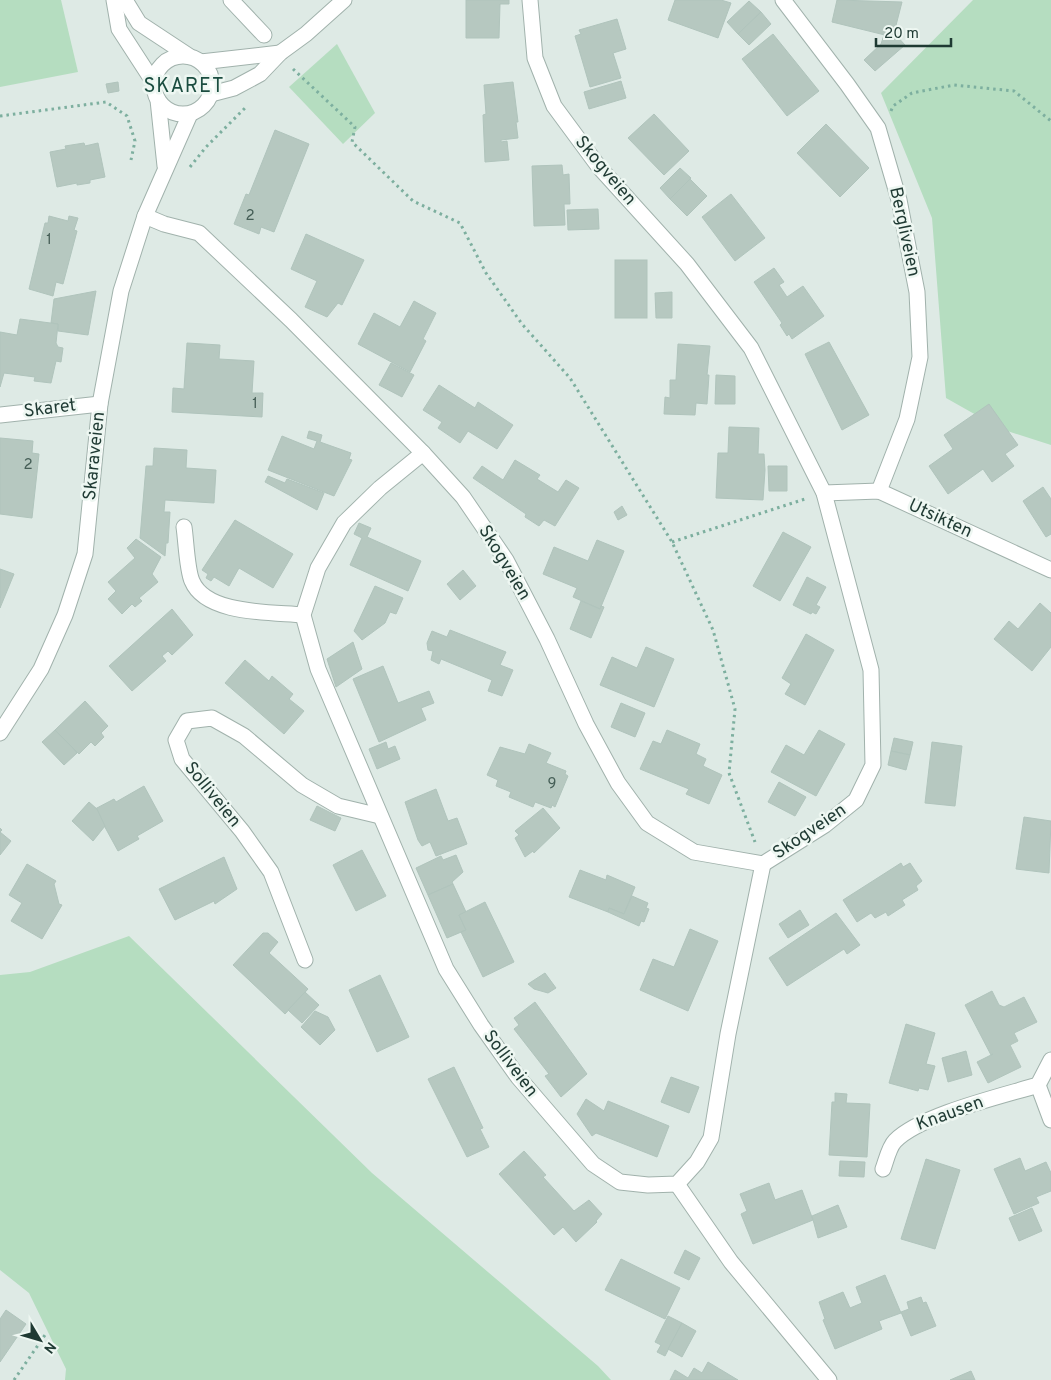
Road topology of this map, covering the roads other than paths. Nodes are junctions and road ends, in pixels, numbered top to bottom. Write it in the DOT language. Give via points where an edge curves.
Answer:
graph roads {
  1 [pos="114,0"];
  2 [pos="125,0"];
  3 [pos="231,0"];
  4 [pos="344,0"];
  5 [pos="530,0"];
  6 [pos="783,0"];
  7 [pos="264,35"];
  8 [pos="280,53"];
  9 [pos="195,59"];
  10 [pos="154,83"];
  11 [pos="211,94"];
  12 [pos="158,100"];
  13 [pos="190,114"];
  14 [pos="165,168"];
  15 [pos="145,216"];
  16 [pos="100,404"];
  17 [pos="0,415"];
  18 [pos="423,454"];
  19 [pos="880,491"];
  20 [pos="824,493"];
  21 [pos="184,527"];
  22 [pos="1051,570"];
  23 [pos="302,615"];
  24 [pos="0,733"];
  25 [pos="380,816"];
  26 [pos="763,864"];
  27 [pos="305,960"];
  28 [pos="1051,1060"];
  29 [pos="1038,1085"];
  30 [pos="1051,1120"];
  31 [pos="883,1170"];
  32 [pos="677,1184"];
  33 [pos="829,1380"];
  1 -- 10 [label="street" via="119,29"];
  2 -- 9 [label="street" via="139,24"];
  3 -- 7 [label="street"];
  4 -- 8 [label="street"];
  5 -- 20 [label="street, Skogveien" via="535,58 554,106 598,167 687,264 751,348"];
  6 -- 19 [label="street, Bergliveien" via="878,128 899,200 917,292 920,357 907,419"];
  8 -- 9 [label="street"];
  8 -- 11 [label="street" via="260,74 234,88"];
  9 -- 10 [label="street" via="177,56 168,60 158,70"];
  9 -- 11 [label="street" via="207,68 212,82"];
  10 -- 12 [label="street"];
  11 -- 13 [label="street" via="204,105"];
  12 -- 13 [label="street" via="175,114"];
  12 -- 14 [label="street, Skaraveien"];
  13 -- 14 [label="street, Skaraveien"];
  14 -- 15 [label="street, Skaraveien"];
  15 -- 16 [label="street, Skaraveien" via="121,291"];
  15 -- 18 [label="street, Skogveien" via="199,233 291,320"];
  16 -- 17 [label="street, Skaret"];
  16 -- 24 [label="street, Skaraveien" via="85,554 65,615 41,669"];
  18 -- 23 [label="street" via="380,488 344,523 318,568"];
  18 -- 26 [label="street, Skogveien" via="463,497 506,560 591,733 618,782 647,823 694,852"];
  19 -- 20 [label="street, Utsikten"];
  19 -- 22 [label="street, Utsikten"];
  20 -- 26 [label="street, Skogveien" via="871,670 873,765 856,800 825,825"];
  21 -- 23 [label="street" via="192,581 207,600 237,609"];
  23 -- 25 [label="street, Solliveien" via="318,669"];
  25 -- 27 [label="street, Solliveien" via="338,806 302,785 244,736 212,718 187,722 176,740 182,758 271,872"];
  25 -- 32 [label="street, Solliveien" via="446,969 518,1077 557,1125 600,1168 620,1182"];
  26 -- 32 [label="street" via="728,1034 711,1138 697,1162"];
  28 -- 29 [label="street"];
  29 -- 30 [label="street"];
  29 -- 31 [label="street, Knausen" via="963,1107 909,1130 893,1142"];
  32 -- 33 [label="street" via="732,1262"];
}
